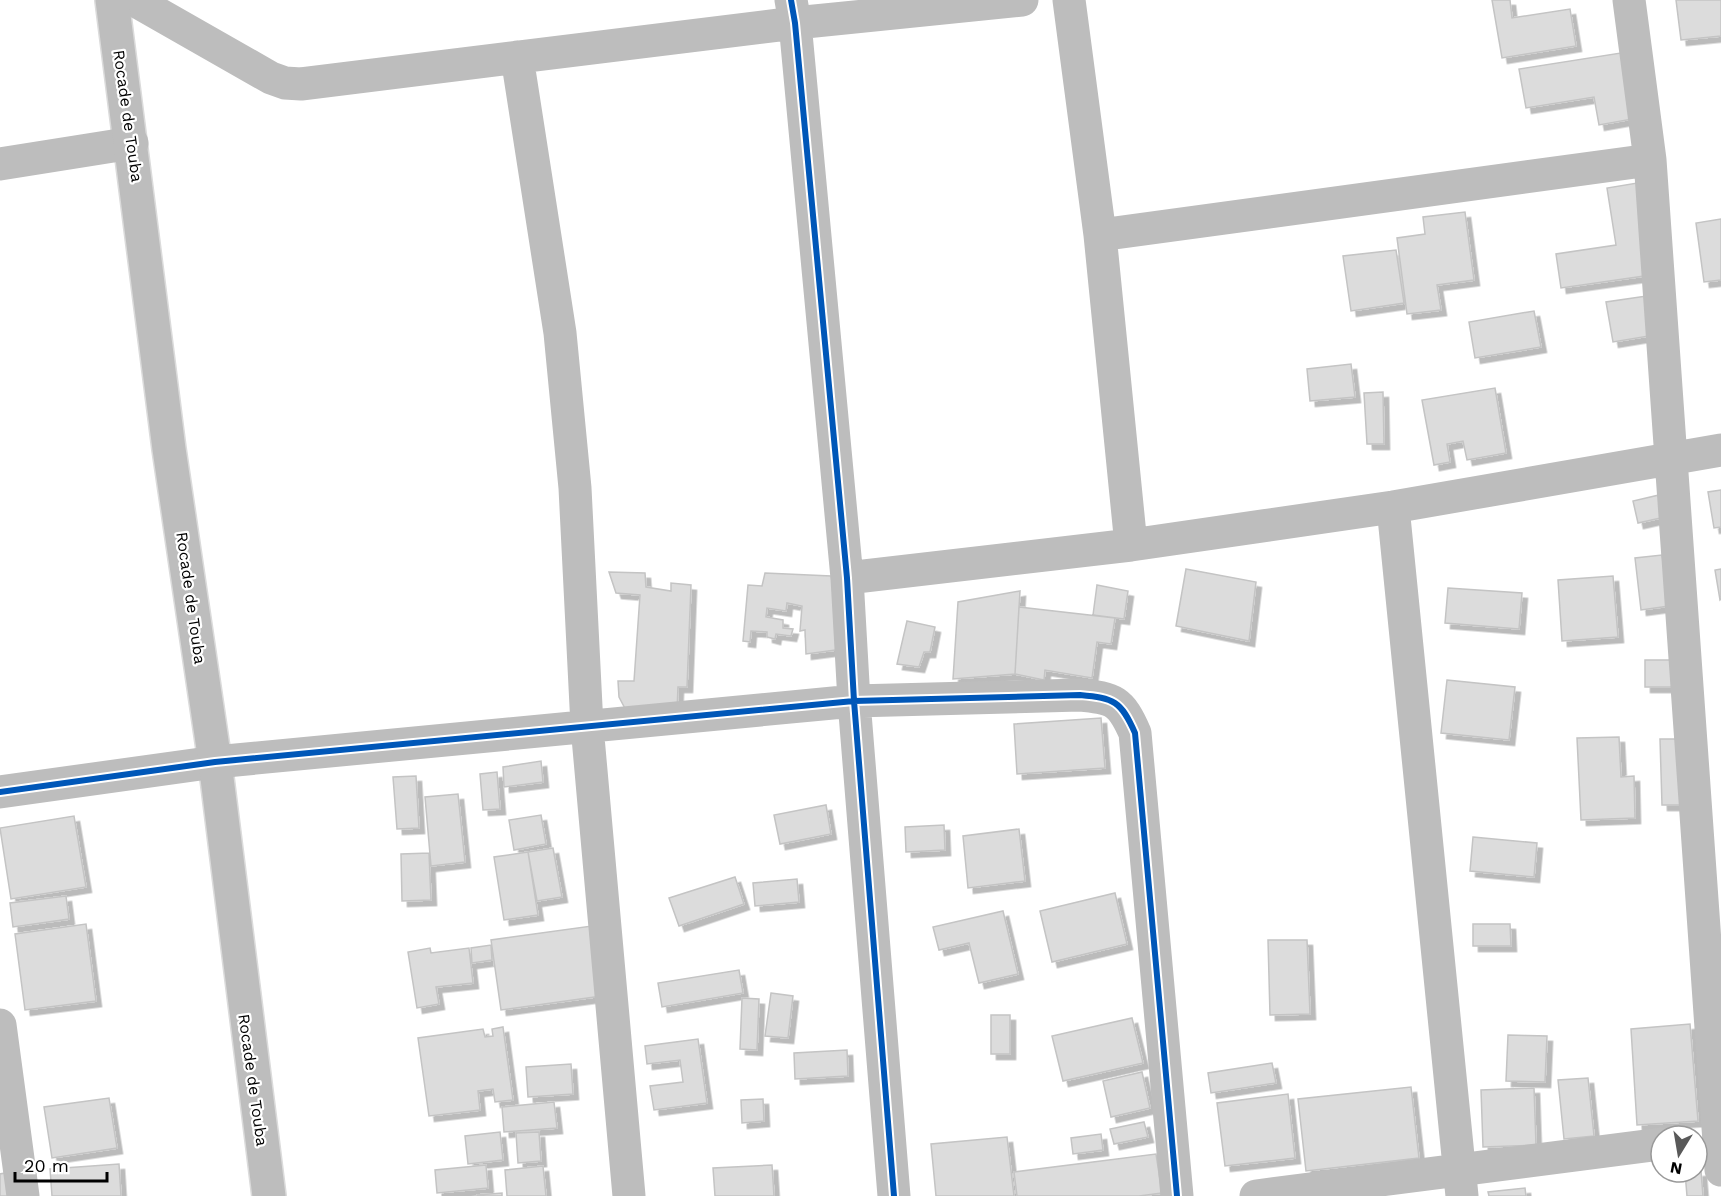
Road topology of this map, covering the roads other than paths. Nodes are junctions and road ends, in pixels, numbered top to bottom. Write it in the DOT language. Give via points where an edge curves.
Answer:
graph roads {
  1 [pos="112,0"];
  2 [pos="134,0"];
  3 [pos="1022,0"];
  4 [pos="1069,0"];
  5 [pos="1629,0"];
  6 [pos="793,12"];
  7 [pos="517,57"];
  8 [pos="132,143"];
  9 [pos="1650,160"];
  10 [pos="0,164"];
  11 [pos="1100,235"];
  12 [pos="1721,450"];
  13 [pos="1671,456"];
  14 [pos="1393,507"];
  15 [pos="1131,545"];
  16 [pos="847,578"];
  17 [pos="854,701"];
  18 [pos="587,726"];
  19 [pos="215,762"];
  20 [pos="0,792"];
  21 [pos="0,1025"];
  22 [pos="1712,1137"];
  23 [pos="1649,1146"];
  24 [pos="1721,1170"];
  25 [pos="1460,1183"];
  26 [pos="23,1196"];
  27 [pos="269,1196"];
  28 [pos="629,1196"];
  29 [pos="894,1196"];
  30 [pos="1176,1196"];
  31 [pos="1256,1196"];
  1 -- 8 [label="street, Rocade de Touba"];
  2 -- 7 [label="street" via="285,83"];
  3 -- 6 [label="street"];
  4 -- 11 [label="street"];
  5 -- 9 [label="street"];
  6 -- 7 [label="street"];
  6 -- 16 [label="street"];
  7 -- 18 [label="street" via="560,333 575,488"];
  8 -- 10 [label="street"];
  8 -- 19 [label="street, Rocade de Touba" via="169,449"];
  9 -- 11 [label="street"];
  9 -- 13 [label="street"];
  11 -- 15 [label="street"];
  12 -- 13 [label="street"];
  13 -- 14 [label="street"];
  13 -- 22 [label="street"];
  14 -- 15 [label="street"];
  14 -- 25 [label="street"];
  15 -- 16 [label="street"];
  16 -- 17 [label="street"];
  17 -- 18 [label="street"];
  17 -- 29 [label="street"];
  17 -- 30 [label="street" via="1080,694 1105,697 1124,708 1135,733 1139,760"];
  18 -- 19 [label="street"];
  18 -- 28 [label="street"];
  19 -- 20 [label="street"];
  19 -- 27 [label="street, Rocade de Touba"];
  21 -- 26 [label="street"];
  22 -- 24 [label="street"];
  23 -- 25 [label="street"];
  25 -- 31 [label="street"];
}
